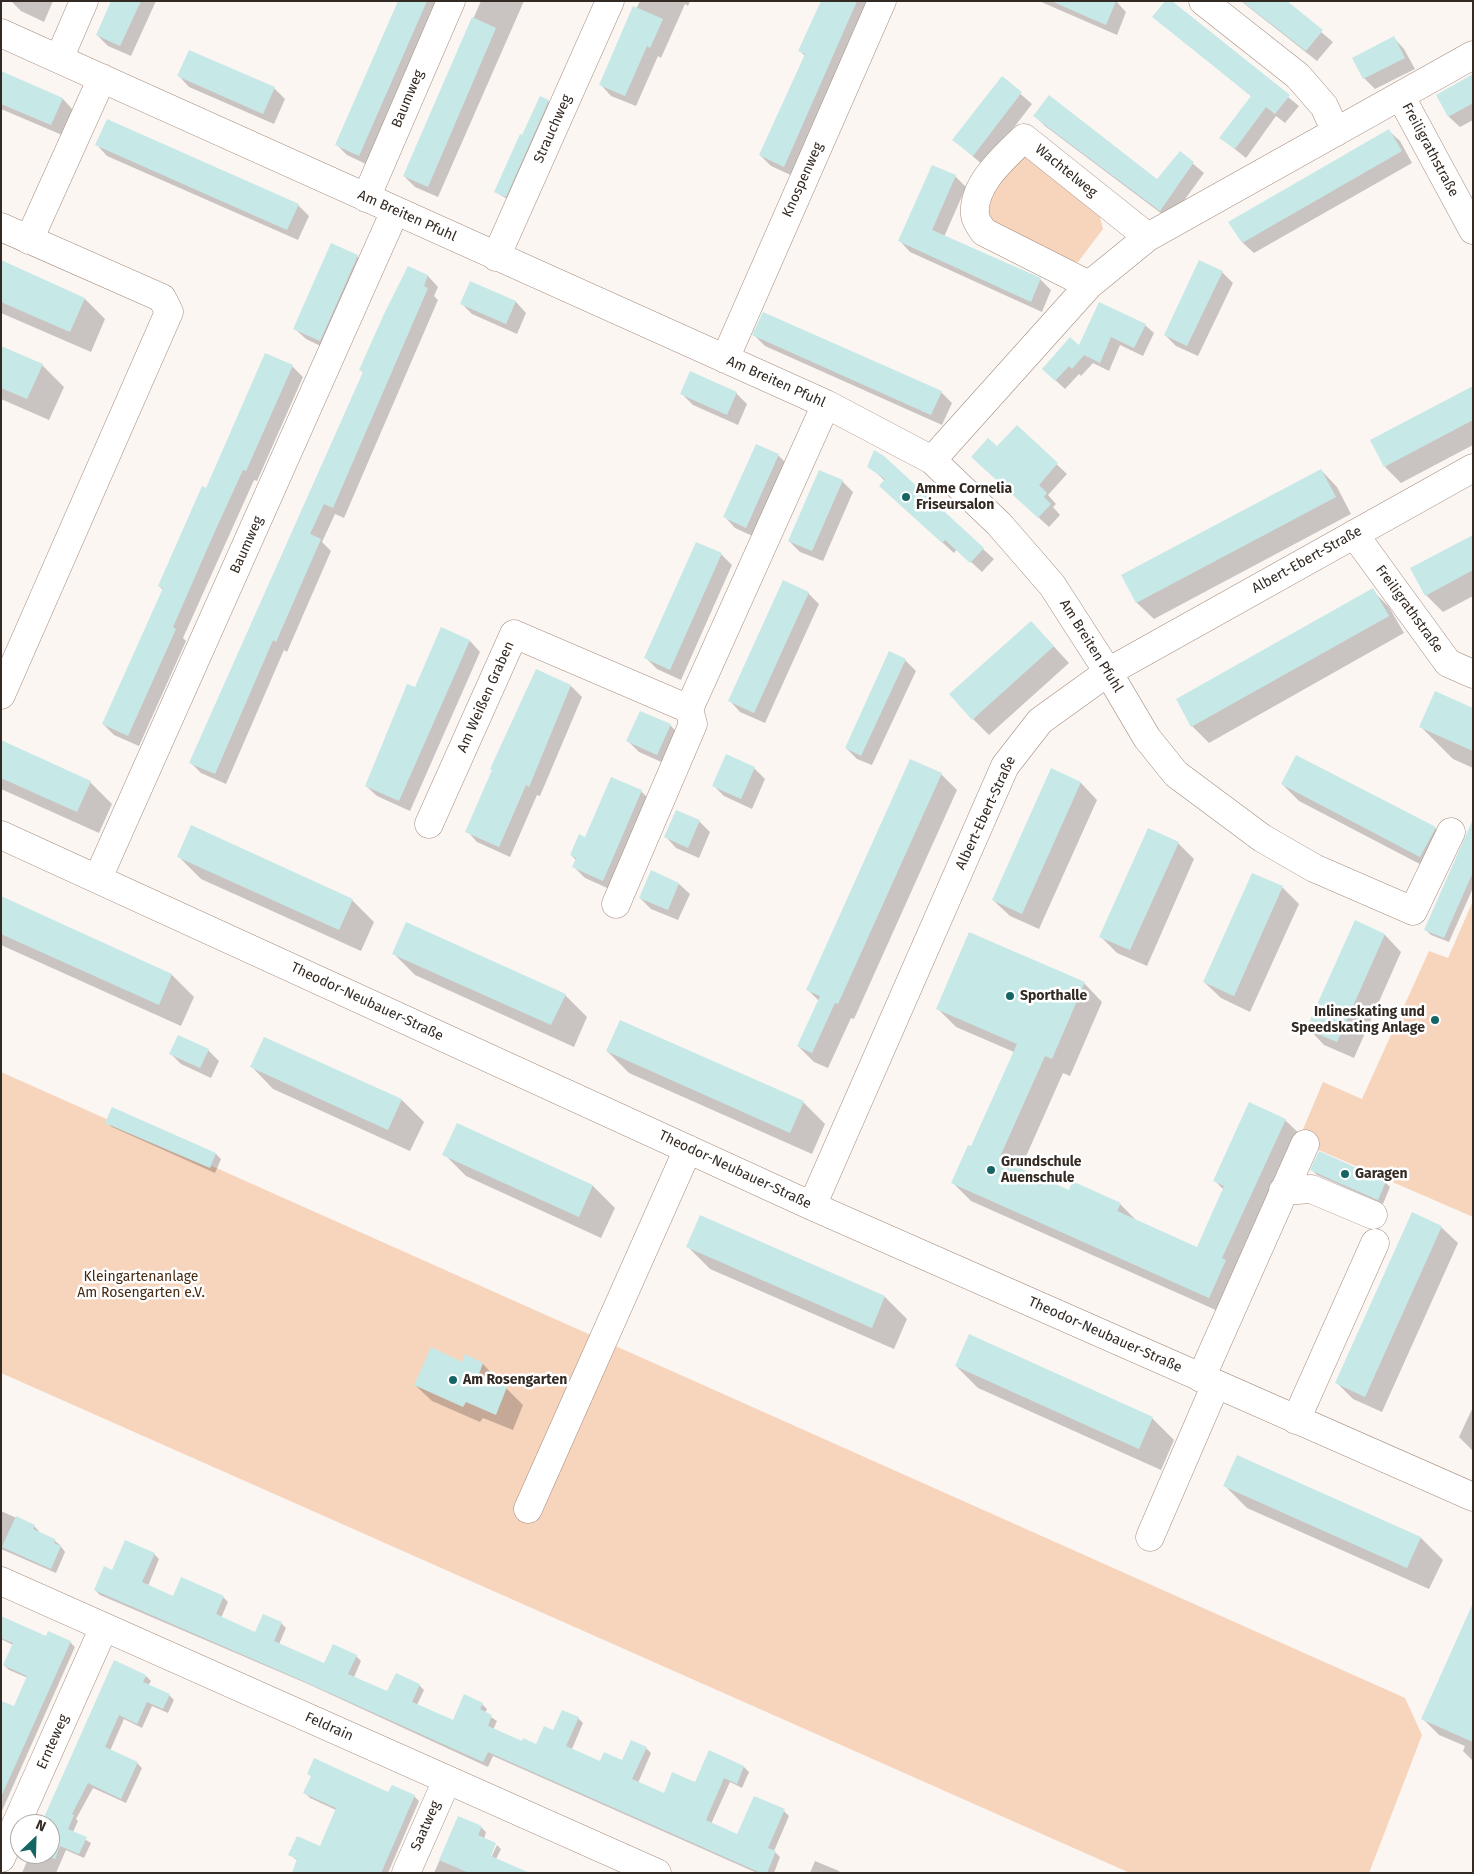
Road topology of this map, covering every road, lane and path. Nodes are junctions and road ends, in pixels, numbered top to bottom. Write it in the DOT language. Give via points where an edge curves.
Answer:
graph roads {
  1 [pos="84,1"];
  2 [pos="451,1"];
  3 [pos="610,1"];
  4 [pos="882,1"];
  5 [pos="1203,1"];
  6 [pos="1,33"];
  7 [pos="1473,55"];
  8 [pos="59,59"];
  9 [pos="102,78"];
  10 [pos="1401,96"];
  11 [pos="1336,132"];
  12 [pos="366,198"];
  13 [pos="395,211"];
  14 [pos="1,227"];
  15 [pos="1473,230"];
  16 [pos="1148,237"];
  17 [pos="29,240"];
  18 [pos="496,256"];
  19 [pos="1089,285"];
  20 [pos="725,358"];
  21 [pos="826,404"];
  22 [pos="932,460"];
  23 [pos="1473,468"];
  24 [pos="1354,534"];
  25 [pos="1108,672"];
  26 [pos="1473,674"];
  27 [pos="1,695"];
  28 [pos="689,709"];
  29 [pos="429,824"];
  30 [pos="1451,832"];
  31 [pos="1,835"];
  32 [pos="98,878"];
  33 [pos="616,904"];
  34 [pos="1305,1144"];
  35 [pos="688,1149"];
  36 [pos="1283,1192"];
  37 [pos="812,1206"];
  38 [pos="1373,1215"];
  39 [pos="1375,1243"];
  40 [pos="1209,1381"];
  41 [pos="1296,1420"];
  42 [pos="1473,1497"];
  43 [pos="528,1509"];
  44 [pos="1150,1537"];
  45 [pos="1,1581"];
  46 [pos="104,1626"];
  47 [pos="447,1780"];
  48 [pos="1,1858"];
  49 [pos="406,1873"];
  50 [pos="657,1873"];
  1 -- 8 [label="street"];
  2 -- 12 [label="street, Baumweg"];
  3 -- 18 [label="street, Strauchweg"];
  4 -- 20 [label="street, Knospenweg"];
  5 -- 11 [label="street" via="1298,76 1324,106"];
  6 -- 8 [label="street, Am Breiten Pfuhl"];
  7 -- 10 [label="street"];
  8 -- 9 [label="street, Am Breiten Pfuhl"];
  9 -- 12 [label="street, Am Breiten Pfuhl"];
  9 -- 17 [label="street"];
  10 -- 11 [label="street"];
  10 -- 15 [label="street, Freiligrathstraße"];
  11 -- 16 [label="street"];
  12 -- 13 [label="street, Am Breiten Pfuhl"];
  13 -- 18 [label="street, Am Breiten Pfuhl"];
  13 -- 32 [label="street, Baumweg"];
  14 -- 17 [label="street"];
  16 -- 19 [label="street"];
  16 -- 19 [label="street, Wachtelweg" via="1024,138 995,166 980,189 974,216 984,232"];
  17 -- 27 [label="street" via="162,298 169,312"];
  18 -- 20 [label="street, Am Breiten Pfuhl"];
  19 -- 22 [label="street"];
  20 -- 21 [label="street, Am Breiten Pfuhl"];
  21 -- 22 [label="street, Am Breiten Pfuhl"];
  21 -- 28 [label="street"];
  22 -- 25 [label="street, Am Breiten Pfuhl" via="999,524 1052,585"];
  23 -- 24 [label="street, Albert-Ebert-Straße"];
  24 -- 25 [label="street, Albert-Ebert-Straße"];
  24 -- 26 [label="street, Freiligrathstraße" via="1448,663"];
  25 -- 30 [label="street, Am Breiten Pfuhl" via="1153,746 1176,774 1262,838 1314,868 1413,912"];
  25 -- 37 [label="street, Albert-Ebert-Straße" via="1040,721 1005,766"];
  28 -- 29 [label="street, Am Weißen Graben" via="514,634"];
  28 -- 33 [label="street" via="693,724"];
  31 -- 32 [label="street, Theodor-Neubauer-Straße"];
  32 -- 35 [label="street, Theodor-Neubauer-Straße"];
  34 -- 36 [label="street"];
  35 -- 37 [label="street, Theodor-Neubauer-Straße"];
  35 -- 43 [label="street"];
  36 -- 38 [label="street" via="1311,1189"];
  36 -- 40 [label="street"];
  37 -- 40 [label="street, Theodor-Neubauer-Straße"];
  39 -- 41 [label="street"];
  40 -- 41 [label="street, Theodor-Neubauer-Straße"];
  40 -- 44 [label="street"];
  41 -- 42 [label="street, Theodor-Neubauer-Straße"];
  45 -- 46 [label="street, Feldrain"];
  46 -- 47 [label="street, Feldrain"];
  46 -- 48 [label="street, Ernteweg"];
  47 -- 49 [label="street, Saatweg"];
  47 -- 50 [label="street, Feldrain"];
}
